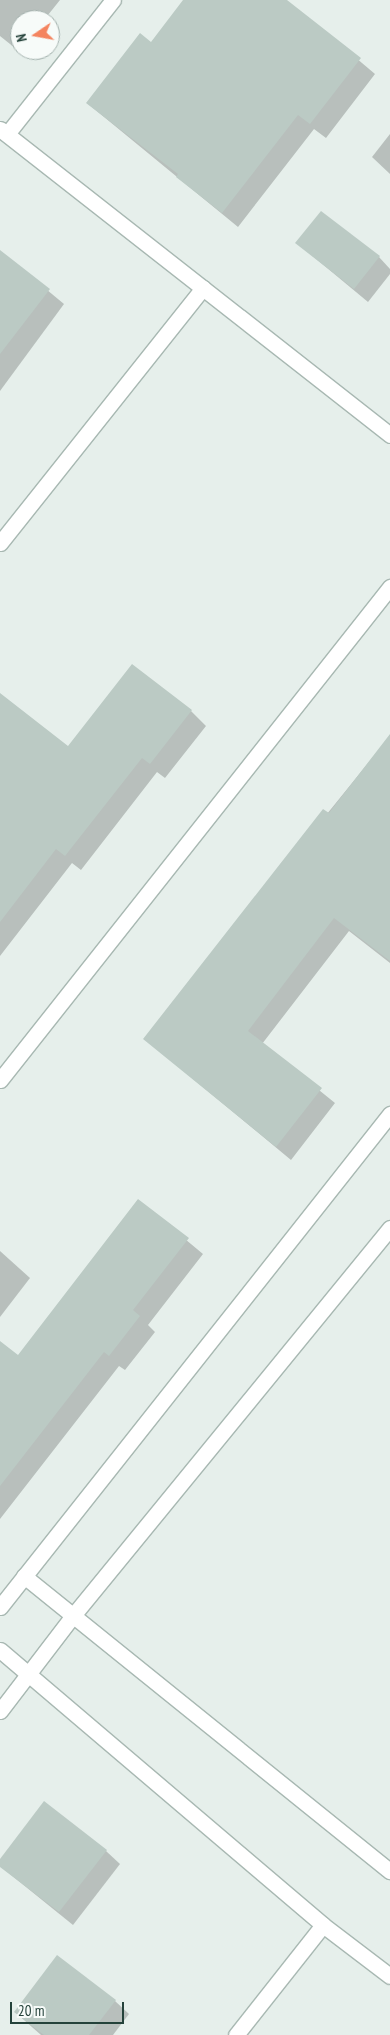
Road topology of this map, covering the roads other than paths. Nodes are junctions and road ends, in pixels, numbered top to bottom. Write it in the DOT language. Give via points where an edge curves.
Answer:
graph roads {
  1 [pos="113,0"];
  2 [pos="3,131"];
  3 [pos="203,288"];
  4 [pos="390,435"];
  5 [pos="0,543"];
  6 [pos="390,586"];
  7 [pos="0,1080"];
  8 [pos="390,1114"];
  9 [pos="390,1228"];
  10 [pos="24,1576"];
  11 [pos="0,1607"];
  12 [pos="71,1618"];
  13 [pos="0,1650"];
  14 [pos="28,1672"];
  15 [pos="0,1710"];
  16 [pos="390,1872"];
  17 [pos="323,1925"];
  18 [pos="390,1976"];
  19 [pos="236,2035"];
  1 -- 2 [label="street"];
  2 -- 3 [label="street"];
  3 -- 4 [label="street"];
  3 -- 5 [label="street"];
  6 -- 7 [label="street"];
  8 -- 10 [label="street"];
  9 -- 12 [label="street"];
  10 -- 11 [label="street"];
  10 -- 12 [label="street"];
  12 -- 14 [label="street"];
  12 -- 16 [label="street"];
  13 -- 14 [label="street"];
  14 -- 15 [label="street"];
  14 -- 17 [label="street"];
  17 -- 18 [label="street"];
  17 -- 19 [label="street"];
}
